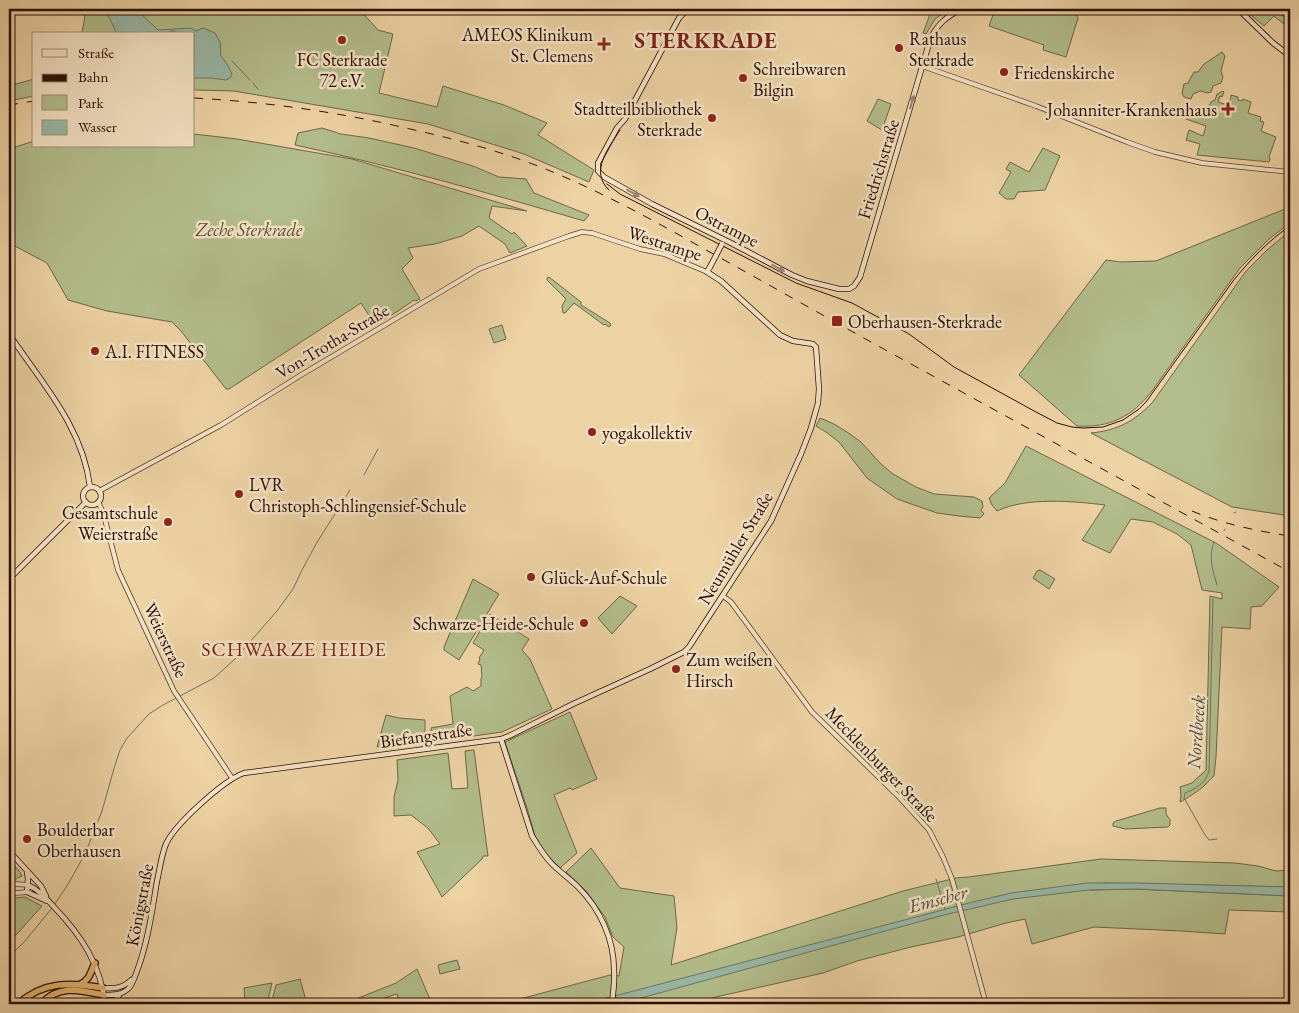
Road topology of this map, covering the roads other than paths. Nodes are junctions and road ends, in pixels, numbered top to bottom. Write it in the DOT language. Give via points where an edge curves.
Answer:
graph roads {
  1 [pos="674,9"];
  2 [pos="688,9"];
  3 [pos="962,9"];
  4 [pos="1238,9"];
  5 [pos="1284,9"];
  6 [pos="1290,13"];
  7 [pos="682,15"];
  8 [pos="1290,56"];
  9 [pos="922,66"];
  10 [pos="1290,172"];
  11 [pos="586,232"];
  12 [pos="723,242"];
  13 [pos="709,269"];
  14 [pos="849,289"];
  15 [pos="9,334"];
  16 [pos="813,344"];
  17 [pos="90,487"];
  18 [pos="99,491"];
  19 [pos="86,502"];
  20 [pos="98,502"];
  21 [pos="9,579"];
  22 [pos="723,596"];
  23 [pos="689,648"];
  24 [pos="501,738"];
  25 [pos="232,778"];
  26 [pos="170,837"];
  27 [pos="9,851"];
  28 [pos="26,871"];
  29 [pos="28,885"];
  30 [pos="9,887"];
  31 [pos="27,892"];
  32 [pos="9,895"];
  33 [pos="49,902"];
  34 [pos="95,964"];
  35 [pos="134,978"];
  36 [pos="78,985"];
  37 [pos="103,988"];
  38 [pos="120,994"];
  39 [pos="104,995"];
  40 [pos="18,1004"];
  41 [pos="41,1004"];
  42 [pos="105,1004"];
  43 [pos="113,1004"];
  44 [pos="612,1004"];
  45 [pos="986,1004"];
  1 -- 7 [label="street"];
  2 -- 7 [label="main road"];
  3 -- 9 [label="main road, Friedrichstraße" via="944,19 935,29"];
  4 -- 8 [label="main road"];
  5 -- 6 [label="highway"];
  7 -- 12 [label="main road, Ostrampe, one-way" via="597,165 606,178"];
  9 -- 10 [label="street" via="1161,154 1211,164"];
  14 -- 9 [label="main road, Friedrichstraße, one-way" via="858,280"];
  11 -- 13 [label="street, Westrampe"];
  11 -- 18 [label="street, Von-Trotha-Straße" via="478,269 221,425"];
  12 -- 13 [label="main road, bridge"];
  12 -- 14 [label="main road, Ostrampe, one-way" via="800,278 832,288"];
  13 -- 16 [label="main road, Westrampe" via="781,336"];
  15 -- 17 [label="main road" via="65,416 85,460"];
  16 -- 22 [label="main road, Neumühler Straße" via="816,347 819,399 807,440 771,521"];
  17 -- 18 [label="main road"];
  17 -- 19 [label="main road" via="83,493"];
  18 -- 20 [label="main road"];
  19 -- 20 [label="main road"];
  19 -- 21 [label="main road"];
  20 -- 25 [label="street, Weierstraße" via="118,570 174,691"];
  22 -- 23 [label="main road, Neumühler Straße"];
  22 -- 45 [label="street, Mecklenburger Straße" via="731,602 812,712 924,823 943,857 956,893"];
  23 -- 24 [label="main road, Biefangstraße"];
  24 -- 25 [label="main road, Biefangstraße" via="244,772"];
  24 -- 44 [label="main road" via="532,836 545,856 582,891 602,921 614,967"];
  25 -- 26 [label="main road, Biefangstraße" via="186,818"];
  26 -- 35 [label="main road, Königstraße" via="160,864 146,944"];
  27 -- 28 [label="main road"];
  28 -- 29 [label="main road"];
  28 -- 33 [label="main road" via="41,886"];
  29 -- 30 [label="street"];
  29 -- 31 [label="main road"];
  29 -- 33 [label="main road"];
  31 -- 32 [label="street"];
  31 -- 33 [label="main road"];
  33 -- 34 [label="main road" via="77,933"];
  34 -- 36 [label="highway" via="89,978"];
  34 -- 37 [label="main road"];
  35 -- 37 [label="main road" via="122,987"];
  35 -- 38 [label="main road, Königstraße" via="129,988"];
  36 -- 37 [label="highway"];
  36 -- 40 [label="highway" via="44,988"];
  37 -- 39 [label="main road"];
  38 -- 39 [label="main road"];
  38 -- 43 [label="main road, Königstraße"];
  39 -- 41 [label="highway" via="61,990"];
  39 -- 42 [label="main road"];
}
